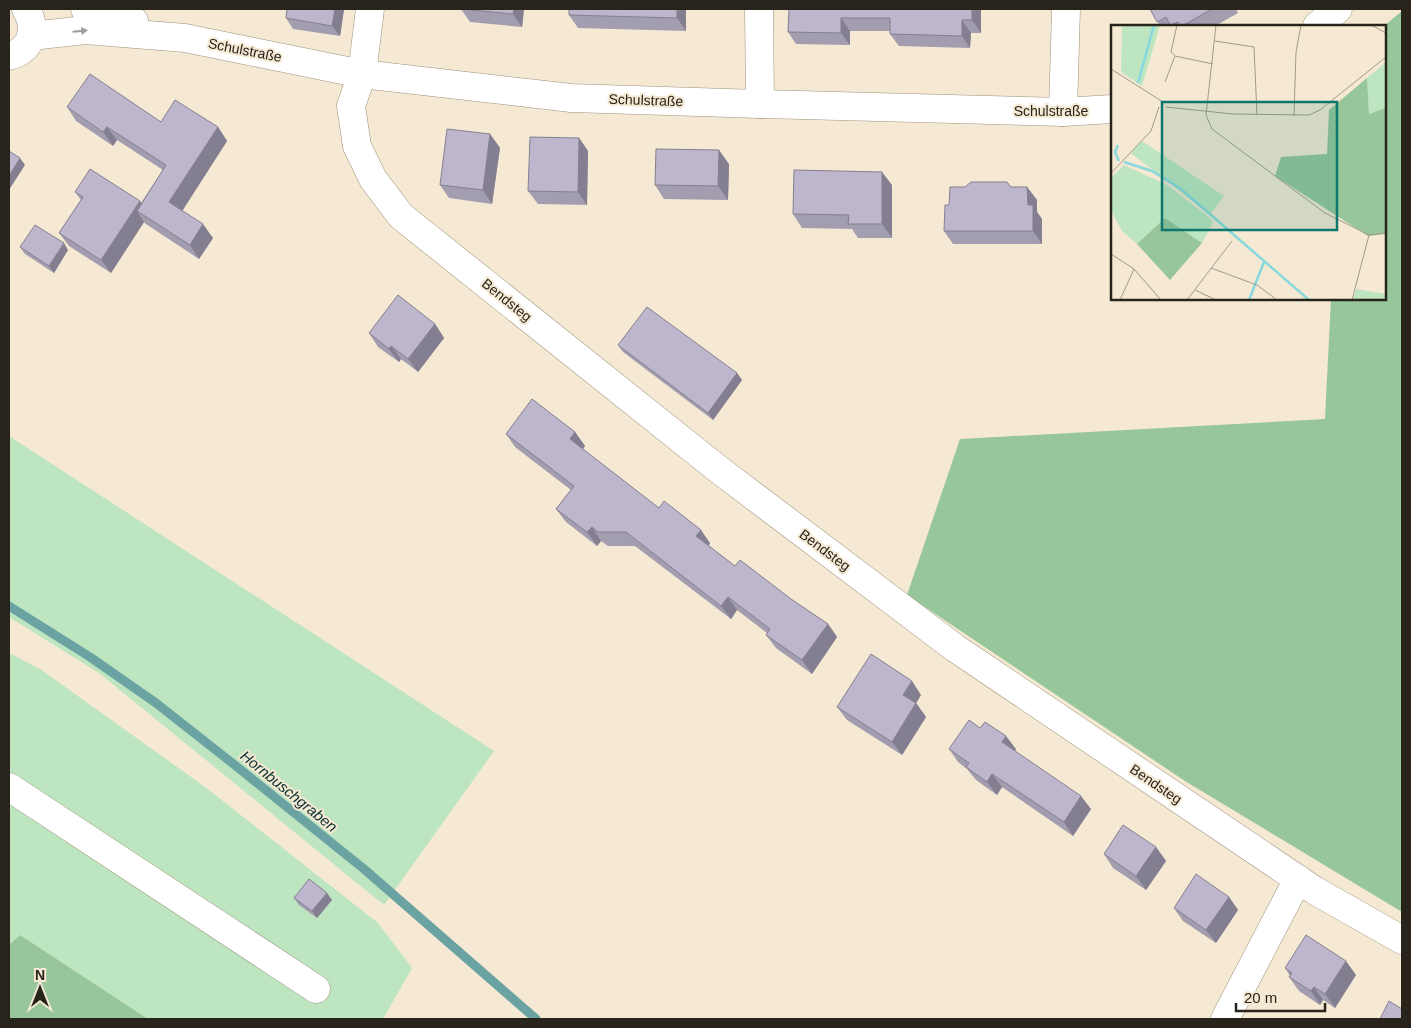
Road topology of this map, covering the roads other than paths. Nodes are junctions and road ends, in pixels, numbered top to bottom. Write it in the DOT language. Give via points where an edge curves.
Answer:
graph roads {
  1 [pos="26,9"];
  2 [pos="85,9"];
  3 [pos="370,9"];
  4 [pos="759,9"];
  5 [pos="1066,9"];
  6 [pos="1338,9"];
  7 [pos="1318,25"];
  8 [pos="31,36"];
  9 [pos="185,38"];
  10 [pos="9,56"];
  11 [pos="362,74"];
  12 [pos="760,104"];
  13 [pos="1111,109"];
  14 [pos="1063,112"];
  15 [pos="9,787"];
  16 [pos="1298,879"];
  17 [pos="1402,940"];
  18 [pos="316,989"];
  19 [pos="1225,1019"];
  1 -- 8 [label="street" via="33,27"];
  2 -- 9 [label="street, Schulstraße" via="132,20"];
  3 -- 11 [label="street, Bendsteg"];
  4 -- 12 [label="street"];
  5 -- 14 [label="street"];
  6 -- 7 [label="street"];
  8 -- 9 [label="street, Schulstraße, one-way" via="85,30"];
  8 -- 10 [label="street" via="20,52"];
  9 -- 11 [label="street, Schulstraße"];
  11 -- 12 [label="street, Schulstraße" via="571,98"];
  11 -- 16 [label="street, Bendsteg" via="351,106 357,146 373,179 401,216 718,469 955,648"];
  12 -- 14 [label="street, Schulstraße"];
  13 -- 14 [label="street, Schulstraße"];
  15 -- 18 [label="street"];
  16 -- 17 [label="street, Bendsteg"];
  16 -- 19 [label="street"];
}
